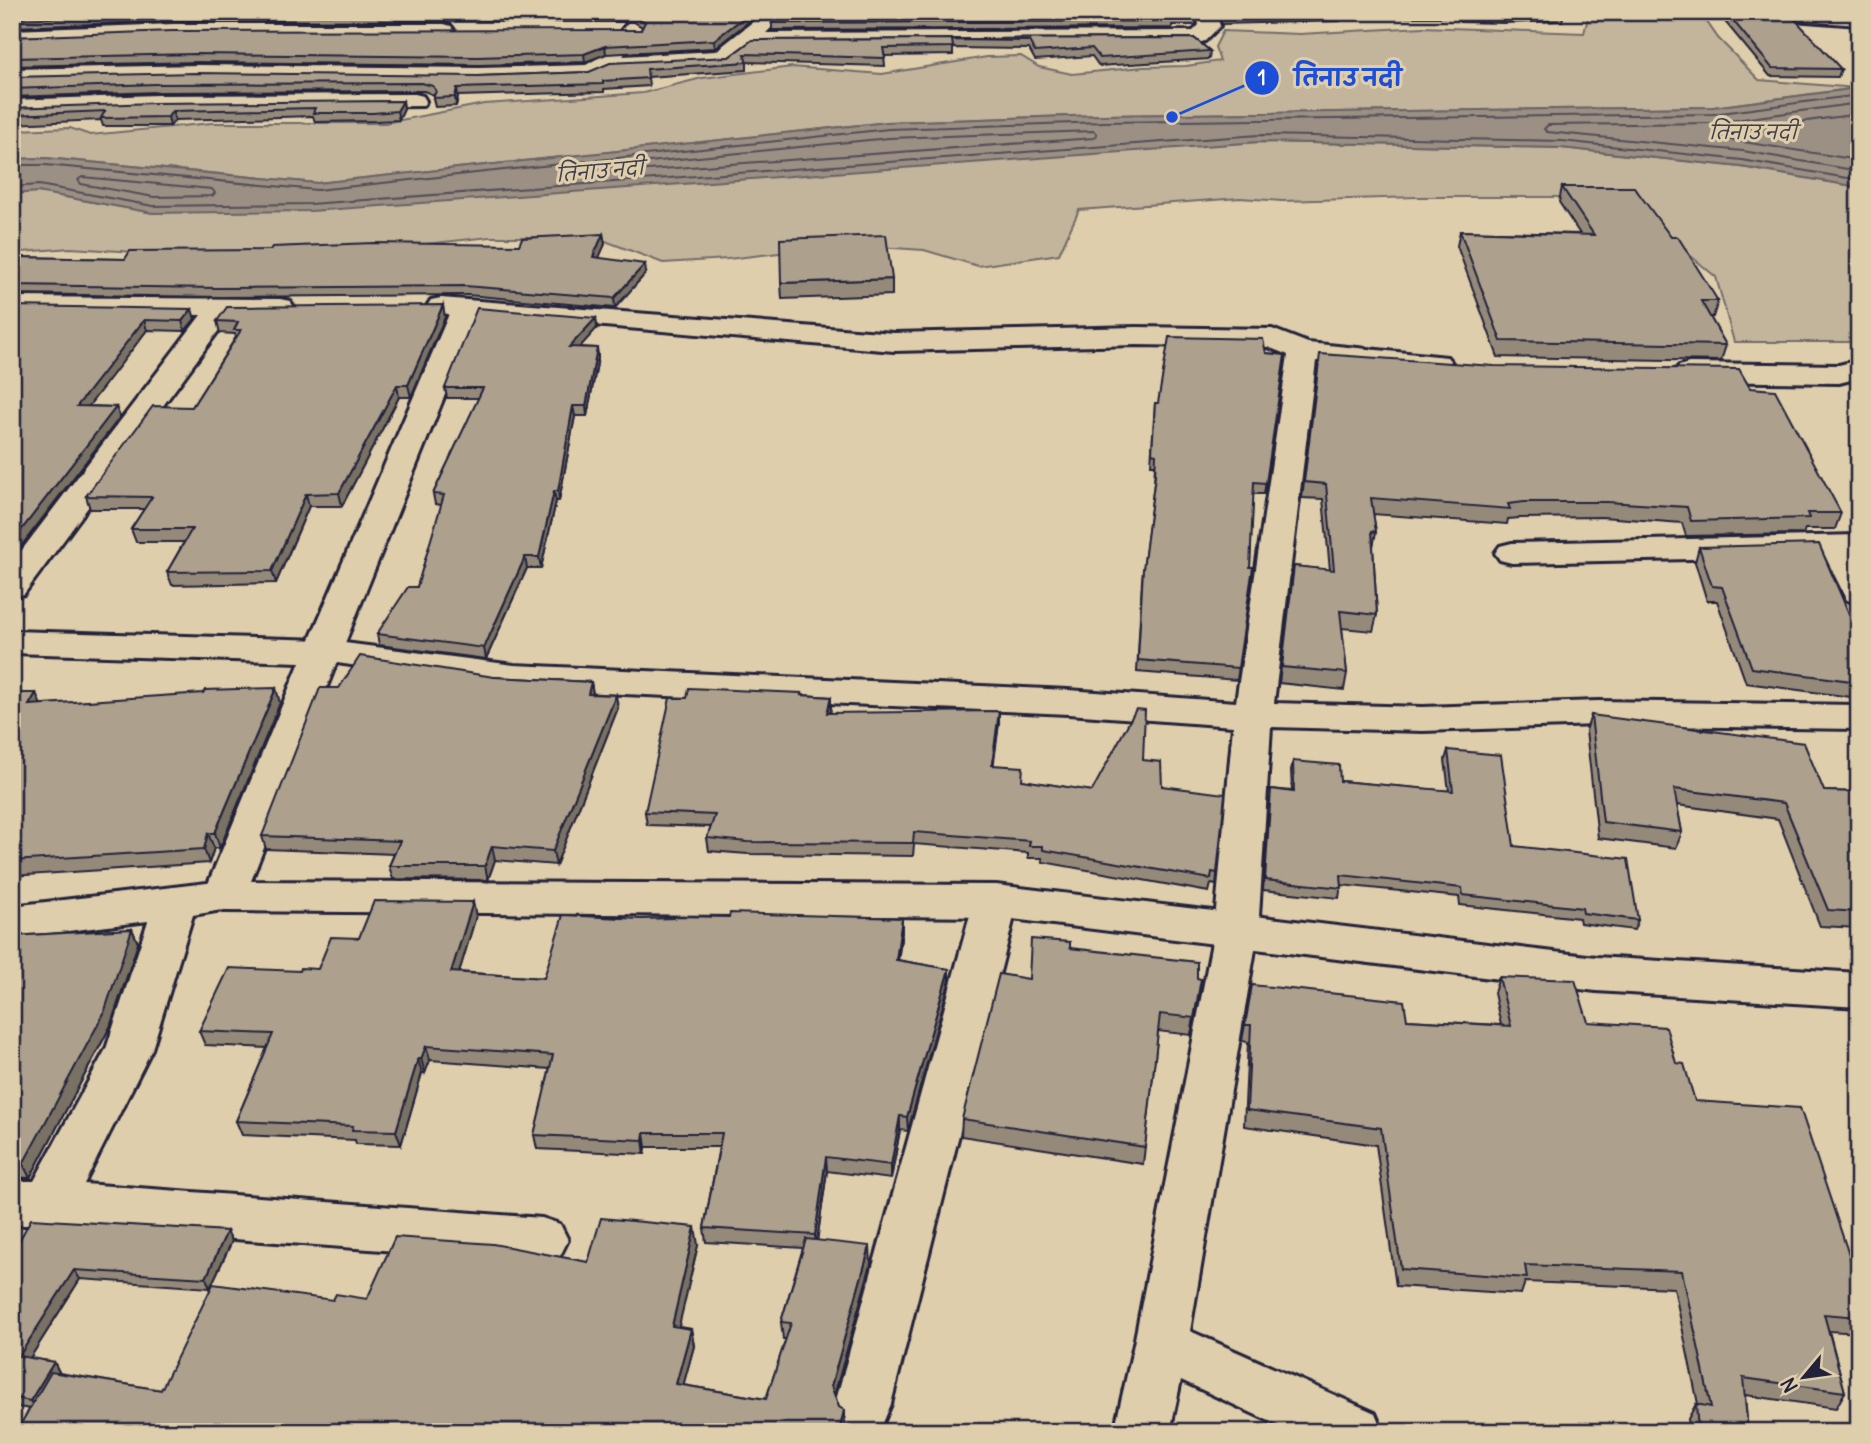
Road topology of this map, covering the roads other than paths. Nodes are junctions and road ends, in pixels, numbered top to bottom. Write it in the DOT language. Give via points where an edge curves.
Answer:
graph roads {
  1 [pos="648,12"];
  2 [pos="777,12"];
  3 [pos="1206,12"];
  4 [pos="1767,12"];
  5 [pos="1859,19"];
  6 [pos="174,30"];
  7 [pos="467,30"];
  8 [pos="606,31"];
  9 [pos="634,31"];
  10 [pos="12,36"];
  11 [pos="747,39"];
  12 [pos="606,63"];
  13 [pos="146,73"];
  14 [pos="12,76"];
  15 [pos="424,101"];
  16 [pos="12,107"];
  17 [pos="12,305"];
  18 [pos="412,306"];
  19 [pos="467,306"];
  20 [pos="303,307"];
  21 [pos="221,308"];
  22 [pos="1303,351"];
  23 [pos="1464,366"];
  24 [pos="1662,372"];
  25 [pos="1849,372"];
  26 [pos="1859,402"];
  27 [pos="1848,545"];
  28 [pos="1512,553"];
  29 [pos="12,587"];
  30 [pos="1859,593"];
  31 [pos="12,642"];
  32 [pos="323,651"];
  33 [pos="1253,714"];
  34 [pos="1859,717"];
  35 [pos="224,896"];
  36 [pos="996,901"];
  37 [pos="175,904"];
  38 [pos="12,922"];
  39 [pos="1236,932"];
  40 [pos="1859,990"];
  41 [pos="31,1203"];
  42 [pos="542,1240"];
  43 [pos="1161,1345"];
  44 [pos="863,1404"];
  45 [pos="1142,1432"];
  46 [pos="1355,1432"];
  1 -- 9 [label="street"];
  2 -- 11 [label="street"];
  3 -- 11 [label="street" via="1210,26 1198,37"];
  4 -- 5 [label="street"];
  6 -- 7 [label="street"];
  6 -- 10 [label="street"];
  6 -- 13 [label="street"];
  8 -- 9 [label="street"];
  9 -- 12 [label="street"];
  11 -- 12 [label="street" via="720,57"];
  12 -- 13 [label="street" via="590,71 491,74"];
  13 -- 14 [label="street"];
  15 -- 16 [label="street"];
  17 -- 21 [label="street"];
  18 -- 19 [label="street"];
  19 -- 22 [label="street" via="894,341 1272,338"];
  19 -- 32 [label="street"];
  20 -- 21 [label="street"];
  21 -- 29 [label="street"];
  22 -- 23 [label="street"];
  22 -- 33 [label="street"];
  24 -- 25 [label="street"];
  25 -- 26 [label="street"];
  27 -- 28 [label="street"];
  27 -- 30 [label="street"];
  31 -- 32 [label="street"];
  32 -- 33 [label="street" via="514,677"];
  32 -- 35 [label="street"];
  33 -- 34 [label="street" via="1423,719 1598,713"];
  33 -- 39 [label="street"];
  35 -- 36 [label="street"];
  35 -- 37 [label="street"];
  36 -- 39 [label="street"];
  36 -- 44 [label="street"];
  37 -- 38 [label="street"];
  37 -- 41 [label="street" via="129,1049"];
  39 -- 40 [label="street" via="1596,974"];
  39 -- 43 [label="street"];
  41 -- 42 [label="street"];
  43 -- 45 [label="street"];
  43 -- 46 [label="street"];
}
